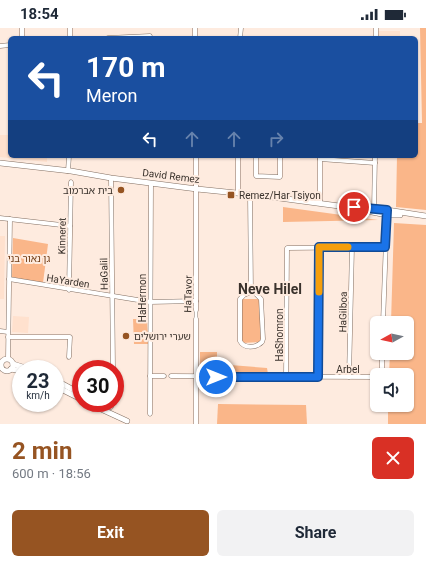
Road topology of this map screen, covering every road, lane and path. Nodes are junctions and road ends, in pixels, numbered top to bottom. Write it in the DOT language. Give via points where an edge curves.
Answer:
graph roads {
  1 [pos="69,158"];
  2 [pos="196,158"];
  3 [pos="238,158"];
  4 [pos="256,158"];
  5 [pos="280,158"];
  6 [pos="320,158"];
  7 [pos="375,158"];
  8 [pos="0,163"];
  9 [pos="375,163"];
  10 [pos="68,171"];
  11 [pos="111,178"];
  12 [pos="71,182"];
  13 [pos="151,183"];
  14 [pos="197,189"];
  15 [pos="238,193"];
  16 [pos="250,194"];
  17 [pos="320,203"];
  18 [pos="374,211"];
  19 [pos="387,213"];
  20 [pos="423,216"];
  21 [pos="0,218"];
  22 [pos="10,219"];
  23 [pos="70,226"];
  24 [pos="319,247"];
  25 [pos="352,247"];
  26 [pos="385,247"];
  27 [pos="9,279"];
  28 [pos="69,290"];
  29 [pos="251,292"];
  30 [pos="112,296"];
  31 [pos="196,301"];
  32 [pos="150,302"];
  33 [pos="196,310"];
  34 [pos="383,316"];
  35 [pos="196,319"];
  36 [pos="0,331"];
  37 [pos="8,334"];
  38 [pos="69,357"];
  39 [pos="8,359"];
  40 [pos="113,360"];
  41 [pos="12,361"];
  42 [pos="1,365"];
  43 [pos="12,366"];
  44 [pos="150,376"];
  45 [pos="164,376"];
  46 [pos="171,376"];
  47 [pos="195,376"];
  48 [pos="286,377"];
  49 [pos="318,377"];
  50 [pos="349,377"];
  51 [pos="370,377"];
  52 [pos="108,412"];
  53 [pos="112,412"];
  54 [pos="150,414"];
  55 [pos="127,421"];
  56 [pos="132,424"];
  57 [pos="196,424"];
  1 -- 10 [label="street"];
  2 -- 14 [label="street, HaTavor"];
  3 -- 15 [label="street"];
  4 -- 5 [label="street" via="256,176 280,177"];
  6 -- 9 [label="street"];
  6 -- 17 [label="street"];
  7 -- 9 [label="street"];
  8 -- 10 [label="street, David Remez"];
  9 -- 18 [label="street"];
  10 -- 11 [label="street, David Remez"];
  11 -- 13 [label="street, David Remez"];
  11 -- 30 [label="street, HaGalil"];
  12 -- 23 [label="street, Kinneret"];
  13 -- 14 [label="street, David Remez"];
  13 -- 32 [label="street, HaHermon"];
  14 -- 15 [label="street, David Remez"];
  14 -- 31 [label="street, HaTavor"];
  15 -- 16 [label="street, David Remez"];
  16 -- 17 [label="street, David Remez"];
  16 -- 29 [label="street"];
  17 -- 18 [label="street, David Remez"];
  18 -- 19 [label="street, David Remez"];
  19 -- 20 [label="street, David Remez"];
  19 -- 26 [label="street"];
  21 -- 22 [label="street"];
  22 -- 23 [label="street"];
  22 -- 27 [label="street"];
  23 -- 28 [label="street, Kinneret"];
  24 -- 25 [label="street, HaShomron"];
  24 -- 48 [label="street, HaShomron" via="288,248"];
  24 -- 49 [label="street"];
  25 -- 26 [label="street, HaShomron"];
  25 -- 50 [label="street, HaGilboa"];
  26 -- 34 [label="street"];
  27 -- 28 [label="street, HaYarden"];
  27 -- 37 [label="street"];
  28 -- 30 [label="street, HaYarden"];
  29 -- 29 [label="street" via="240,299 240,341 242,345 258,346 263,339 261,299"];
  30 -- 32 [label="street, HaYarden"];
  30 -- 40 [label="street, HaGalil"];
  31 -- 32 [label="street, HaYarden"];
  31 -- 33 [label="street, HaTavor"];
  32 -- 44 [label="street, HaHermon"];
  33 -- 35 [label="street, HaTavor"];
  35 -- 47 [label="street, HaTavor"];
  36 -- 37 [label="street"];
  37 -- 38 [label="street" via="70,337"];
  37 -- 39 [label="street"];
  39 -- 41 [label="street"];
  39 -- 42 [label="street" via="4,359"];
  42 -- 43 [label="street" via="7,371"];
  44 -- 45 [label="street, Arbel"];
  44 -- 54 [label="street, HaHermon"];
  45 -- 46 [label="street, Arbel"];
  46 -- 47 [label="street, Arbel"];
  47 -- 48 [label="street, Arbel"];
  47 -- 57 [label="street, HaTavor"];
  48 -- 49 [label="street, Arbel"];
  49 -- 50 [label="street, Arbel"];
  50 -- 51 [label="street, Arbel"];
  52 -- 55 [label="street"];
  53 -- 55 [label="street"];
  55 -- 56 [label="street"];
}
